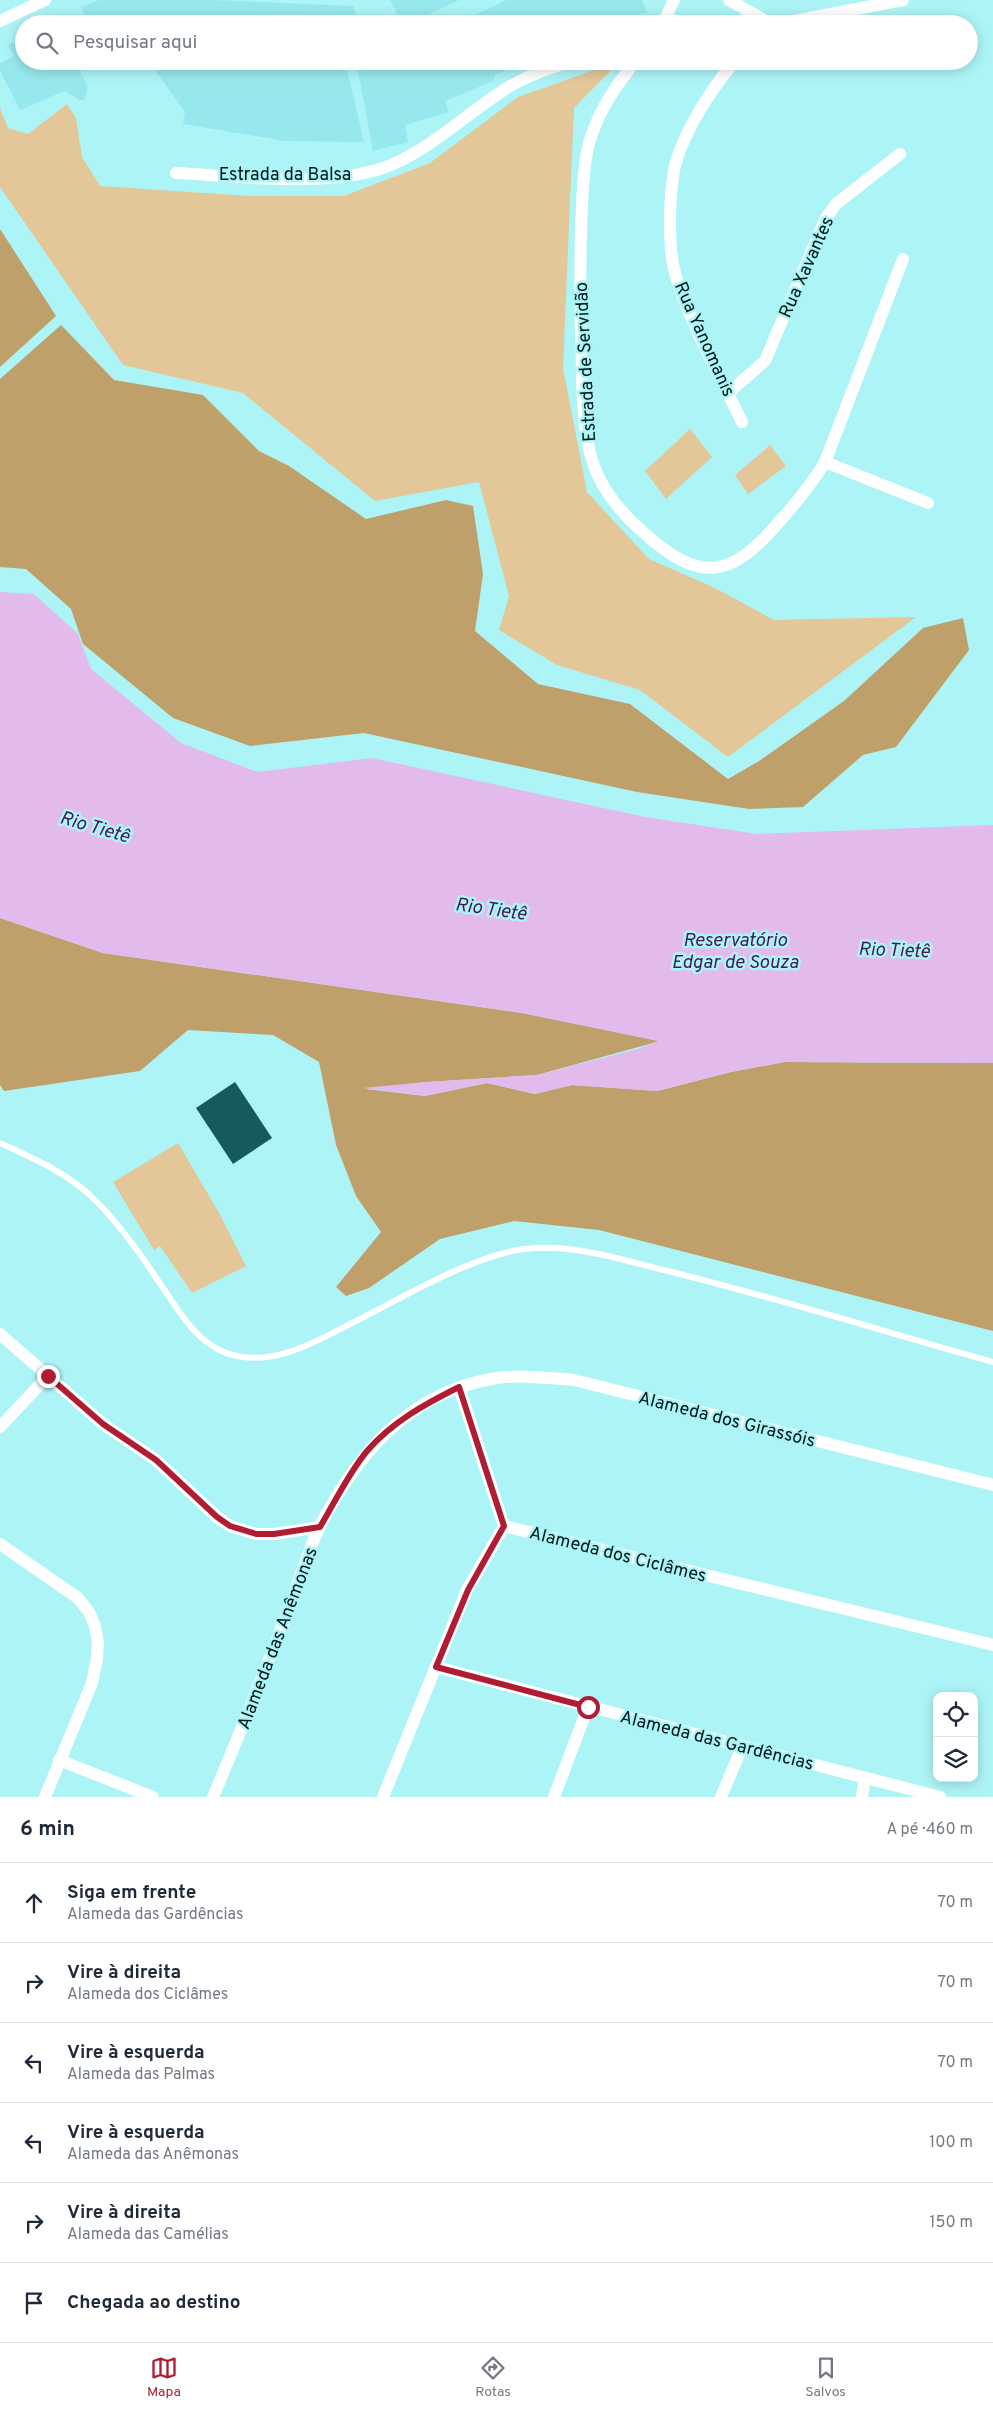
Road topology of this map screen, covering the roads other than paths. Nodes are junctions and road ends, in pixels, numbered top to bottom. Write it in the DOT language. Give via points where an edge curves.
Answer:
graph roads {
  1 [pos="45,0"];
  2 [pos="674,0"];
  3 [pos="729,0"];
  4 [pos="903,0"];
  5 [pos="666,15"];
  6 [pos="755,15"];
  7 [pos="825,15"];
  8 [pos="0,21"];
  9 [pos="549,70"];
  10 [pos="629,70"];
  11 [pos="729,70"];
  12 [pos="900,154"];
  13 [pos="176,173"];
  14 [pos="903,259"];
  15 [pos="728,392"];
  16 [pos="742,422"];
  17 [pos="825,462"];
  18 [pos="928,502"];
  19 [pos="0,1143"];
  20 [pos="0,1334"];
  21 [pos="993,1362"];
  22 [pos="48,1376"];
  23 [pos="459,1387"];
  24 [pos="0,1427"];
  25 [pos="993,1485"];
  26 [pos="504,1526"];
  27 [pos="320,1527"];
  28 [pos="0,1544"];
  29 [pos="993,1645"];
  30 [pos="436,1667"];
  31 [pos="588,1707"];
  32 [pos="742,1747"];
  33 [pos="59,1760"];
  34 [pos="865,1778"];
  35 [pos="44,1797"];
  36 [pos="153,1797"];
  37 [pos="213,1797"];
  38 [pos="383,1797"];
  39 [pos="554,1797"];
  40 [pos="721,1797"];
  41 [pos="862,1797"];
  42 [pos="940,1797"];
  1 -- 8 [label="street"];
  2 -- 5 [label="street"];
  3 -- 6 [label="street"];
  4 -- 7 [label="street"];
  9 -- 13 [label="street, Estrada da Balsa" via="521,80 499,93 414,154 365,174 324,178"];
  10 -- 17 [label="street, Estrada de Servidão" via="601,111 589,145 583,180 580,237 583,392 588,441 599,479 609,496 654,542 675,557 698,566 720,568 744,558 764,539 814,480"];
  11 -- 15 [label="street, Rua Yanomanis" via="682,146 674,170 670,204 670,247 676,279"];
  12 -- 15 [label="street, Rua Xavantes" via="836,204 814,243 765,361"];
  14 -- 17 [label="street, Estrada de Servidão"];
  15 -- 16 [label="street, Rua Yanomanis"];
  17 -- 18 [label="street"];
  19 -- 21 [label="lane" via="47,1164 73,1180 97,1202 125,1236 194,1330 208,1344 243,1357 262,1358 296,1349 480,1261 518,1250 550,1248 585,1251 690,1277"];
  20 -- 22 [label="street"];
  22 -- 24 [label="street"];
  22 -- 27 [label="street" via="103,1424 156,1460 230,1526 256,1534"];
  23 -- 25 [label="street, Alameda dos Girassóis" via="510,1377 574,1380"];
  23 -- 26 [label="street"];
  23 -- 27 [label="street, Alameda das Anêmonas" via="411,1413 378,1441 350,1474"];
  26 -- 29 [label="street, Alameda dos Ciclâmes"];
  26 -- 30 [label="street" via="468,1590"];
  27 -- 37 [label="street, Alameda das Anêmonas"];
  28 -- 33 [label="street" via="78,1598 95,1626 97,1658 92,1683"];
  30 -- 31 [label="street, Alameda das Gardências"];
  30 -- 38 [label="street"];
  31 -- 32 [label="street, Alameda das Gardências"];
  31 -- 39 [label="street"];
  32 -- 34 [label="street, Alameda das Gardências"];
  32 -- 40 [label="street"];
  33 -- 35 [label="street"];
  33 -- 36 [label="street"];
  34 -- 41 [label="street"];
  34 -- 42 [label="street, Alameda das Gardências"];
}
